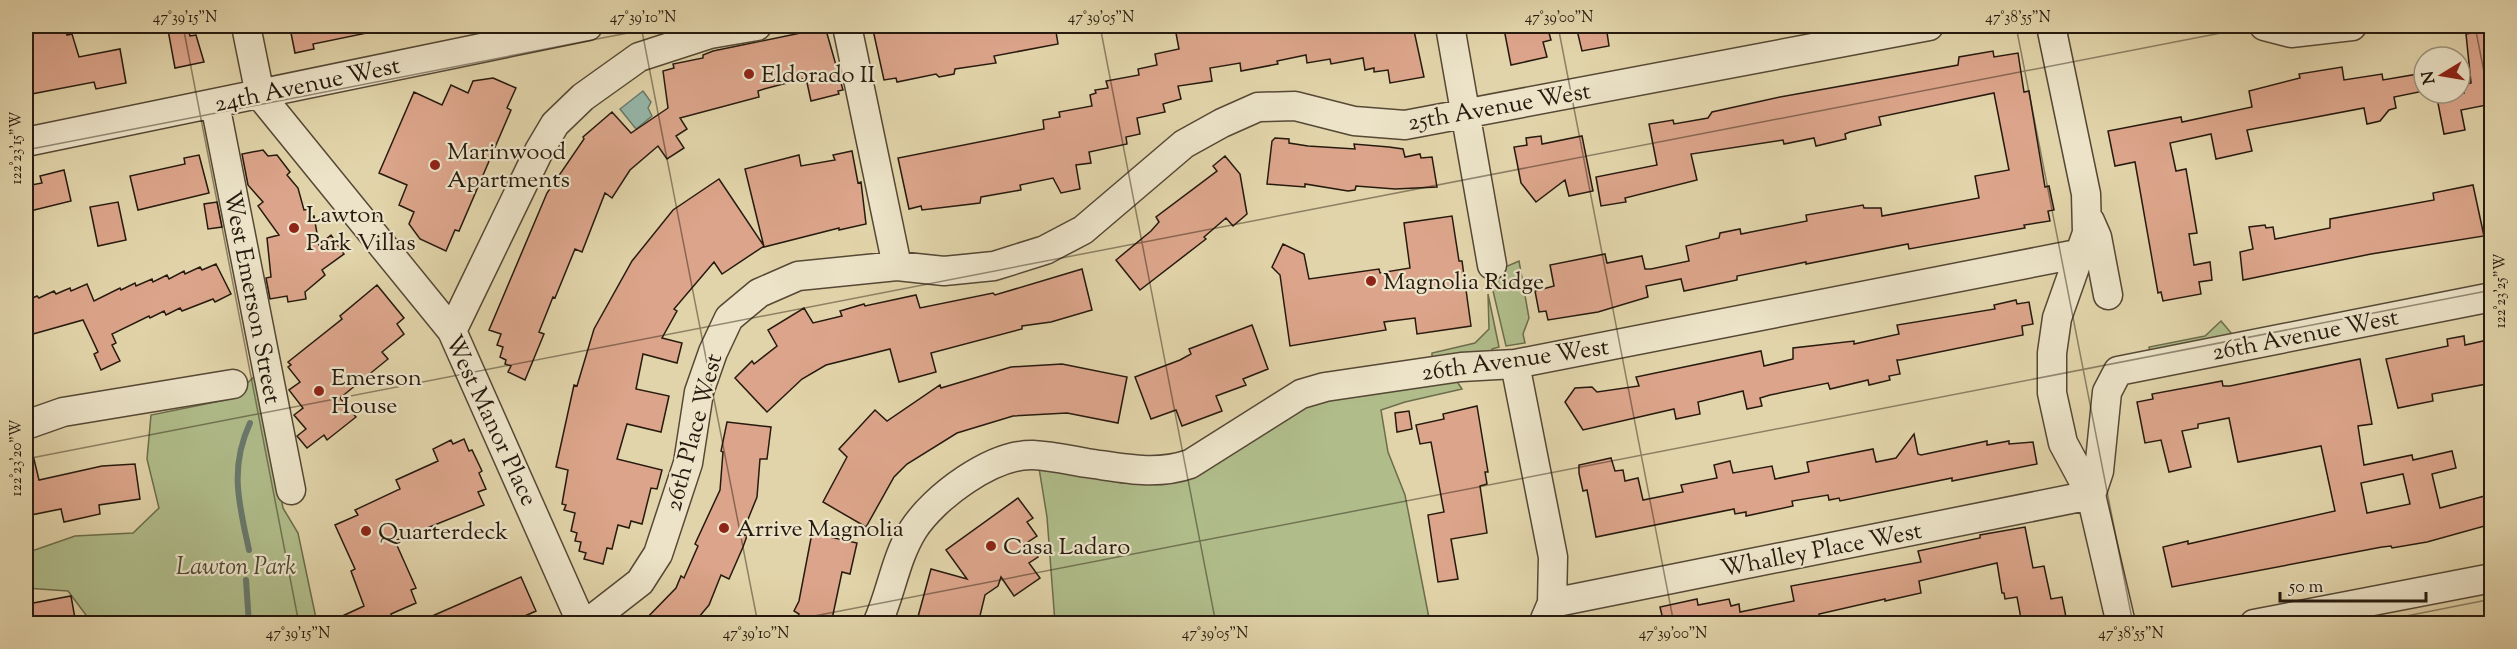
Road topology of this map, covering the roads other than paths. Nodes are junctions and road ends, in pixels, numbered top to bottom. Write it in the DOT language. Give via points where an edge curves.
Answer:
graph roads {
  1 [pos="246,26"];
  2 [pos="588,26"];
  3 [pos="757,26"];
  4 [pos="847,26"];
  5 [pos="1450,26"];
  6 [pos="1929,26"];
  7 [pos="2051,26"];
  8 [pos="2264,26"];
  9 [pos="2352,26"];
  10 [pos="709,30"];
  11 [pos="260,95"];
  12 [pos="215,104"];
  13 [pos="1465,115"];
  14 [pos="26,142"];
  15 [pos="2088,217"];
  16 [pos="2082,253"];
  17 [pos="1492,265"];
  18 [pos="897,266"];
  19 [pos="2108,295"];
  20 [pos="2492,297"];
  21 [pos="452,331"];
  22 [pos="1515,364"];
  23 [pos="232,384"];
  24 [pos="26,426"];
  25 [pos="291,490"];
  26 [pos="2091,495"];
  27 [pos="2492,578"];
  28 [pos="1547,613"];
  29 [pos="584,624"];
  30 [pos="877,624"];
  31 [pos="2121,624"];
  32 [pos="2254,624"];
  1 -- 11 [label="street"];
  2 -- 11 [label="street, 24th Avenue West"];
  3 -- 10 [label="street"];
  4 -- 18 [label="street"];
  5 -- 13 [label="street"];
  6 -- 13 [label="street, 25th Avenue West"];
  7 -- 15 [label="street"];
  8 -- 9 [label="street" via="2291,33"];
  10 -- 21 [label="street" via="639,57 583,97 555,124"];
  11 -- 12 [label="street, 24th Avenue West"];
  11 -- 21 [label="street, West Manor Place"];
  12 -- 14 [label="street, 24th Avenue West"];
  12 -- 25 [label="street, West Emerson Street"];
  13 -- 17 [label="street"];
  13 -- 18 [label="street, 25th Avenue West" via="1405,125 1354,121 1295,106 1258,107 1184,144 1083,230 1045,250 994,266 944,271"];
  15 -- 16 [label="street"];
  15 -- 19 [label="street" via="2097,237"];
  16 -- 22 [label="street, 26th Avenue West"];
  16 -- 26 [label="street" via="2057,318 2052,393 2062,443"];
  18 -- 29 [label="street, 26th Place West" via="798,276 759,293 729,318 699,392 687,463 658,554 640,582"];
  20 -- 26 [label="street, 26th Avenue West" via="2118,371 2107,392 2099,471"];
  21 -- 29 [label="street, West Manor Place"];
  22 -- 28 [label="street" via="1553,557"];
  22 -- 30 [label="street, 26th Avenue West" via="1461,367 1301,394 1190,464 1170,471 1149,472 1031,455 995,464 968,477 913,530"];
  23 -- 24 [label="street" via="63,412"];
  26 -- 28 [label="street, Whalley Place West"];
  26 -- 31 [label="street"];
  27 -- 32 [label="street"];
}
